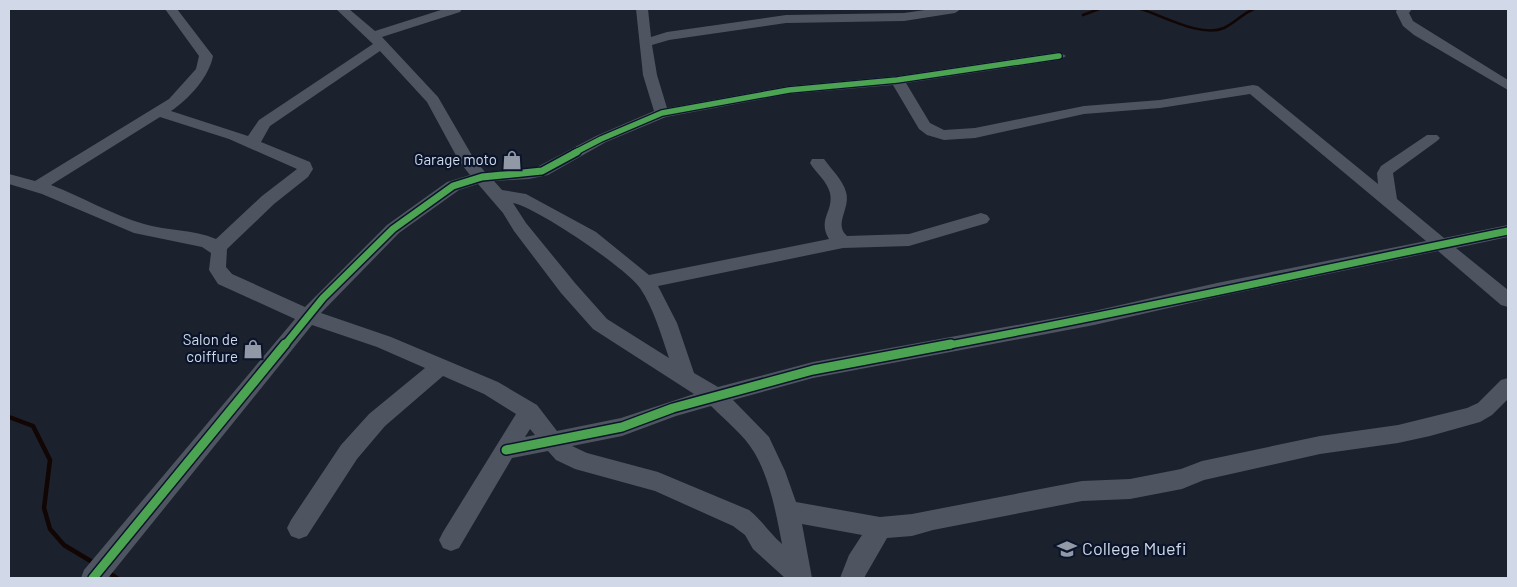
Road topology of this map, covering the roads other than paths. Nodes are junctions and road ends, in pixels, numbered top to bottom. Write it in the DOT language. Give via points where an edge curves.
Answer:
graph roads {
  1 [pos="171,9"];
  2 [pos="342,9"];
  3 [pos="456,9"];
  4 [pos="642,9"];
  5 [pos="955,9"];
  6 [pos="1406,9"];
  7 [pos="836,14"];
  8 [pos="377,41"];
  9 [pos="646,43"];
  10 [pos="1059,56"];
  11 [pos="897,80"];
  12 [pos="1508,86"];
  13 [pos="160,112"];
  14 [pos="662,113"];
  15 [pos="1432,138"];
  16 [pos="252,143"];
  17 [pos="818,163"];
  18 [pos="482,177"];
  19 [pos="9,179"];
  20 [pos="37,187"];
  21 [pos="496,195"];
  22 [pos="1388,200"];
  23 [pos="981,219"];
  24 [pos="1508,231"];
  25 [pos="843,242"];
  26 [pos="1443,245"];
  27 [pos="218,248"];
  28 [pos="646,282"];
  29 [pos="1508,300"];
  30 [pos="307,316"];
  31 [pos="440,367"];
  32 [pos="686,379"];
  33 [pos="1508,386"];
  34 [pos="715,396"];
  35 [pos="530,412"];
  36 [pos="551,440"];
  37 [pos="506,450"];
  38 [pos="788,512"];
  39 [pos="299,528"];
  40 [pos="880,528"];
  41 [pos="451,540"];
  42 [pos="800,577"];
  43 [pos="93,578"];
  44 [pos="852,578"];
  1 -- 13 [label="street" via="206,56 206,64 182,95"];
  2 -- 8 [label="street"];
  3 -- 8 [label="street"];
  4 -- 9 [label="street"];
  5 -- 7 [label="street" via="904,17"];
  6 -- 12 [label="street" via="1402,12 1408,23 1419,32"];
  7 -- 9 [label="street" via="667,36"];
  8 -- 16 [label="street" via="264,123"];
  8 -- 18 [label="street" via="433,100 468,161"];
  9 -- 14 [label="street" via="653,94"];
  10 -- 11 [label="street"];
  11 -- 14 [label="street" via="789,90"];
  11 -- 22 [label="street" via="924,126 944,135 975,133 1084,110 1160,104 1253,89"];
  13 -- 16 [label="street"];
  13 -- 20 [label="street"];
  14 -- 18 [label="street" via="601,139 542,171"];
  15 -- 22 [label="street" via="1387,170"];
  16 -- 27 [label="street" via="305,169"];
  17 -- 25 [label="street" via="838,190 831,228 834,236"];
  18 -- 21 [label="street"];
  18 -- 30 [label="street" via="452,186 414,212 370,250"];
  19 -- 20 [label="street"];
  20 -- 27 [label="street" via="92,212 150,231 205,241"];
  21 -- 28 [label="street" via="520,198 590,236"];
  21 -- 32 [label="street" via="600,324"];
  22 -- 26 [label="street"];
  23 -- 25 [label="street" via="909,240"];
  24 -- 26 [label="street"];
  25 -- 28 [label="street"];
  26 -- 29 [label="street"];
  26 -- 34 [label="street" via="1094,318 813,370"];
  27 -- 30 [label="street" via="216,268 219,274"];
  28 -- 32 [label="street" via="667,323"];
  30 -- 31 [label="street" via="384,342"];
  30 -- 43 [label="street"];
  31 -- 35 [label="street" via="491,388"];
  31 -- 39 [label="street" via="377,420 349,452"];
  32 -- 34 [label="street"];
  33 -- 40 [label="street" via="1485,409 1472,416 1430,427 1236,462 1173,481 1130,489 1082,491 933,518 912,525"];
  34 -- 36 [label="street" via="622,426"];
  34 -- 38 [label="street" via="761,444"];
  35 -- 36 [label="street"];
  35 -- 37 [label="street"];
  36 -- 37 [label="street"];
  36 -- 42 [label="street" via="564,453 583,462 658,482 741,518"];
  37 -- 41 [label="street"];
  38 -- 40 [label="street" via="806,512"];
  38 -- 42 [label="street"];
  40 -- 44 [label="street" via="862,555"];
}
